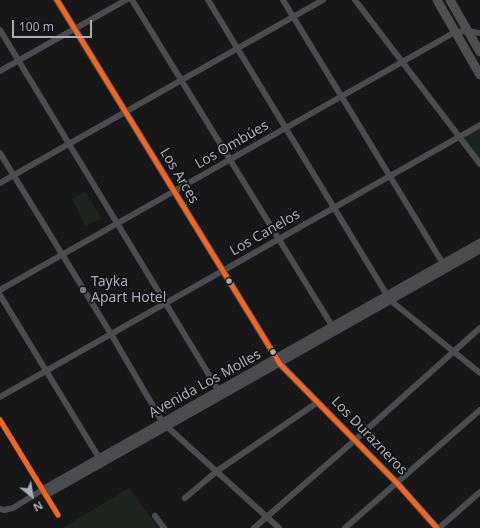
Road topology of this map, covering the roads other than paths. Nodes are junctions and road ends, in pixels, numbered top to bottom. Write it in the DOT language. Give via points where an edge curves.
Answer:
graph roads {
  1 [pos="58,0"];
  2 [pos="126,0"];
  3 [pos="132,0"];
  4 [pos="208,0"];
  5 [pos="283,0"];
  6 [pos="323,0"];
  7 [pos="356,0"];
  8 [pos="437,0"];
  9 [pos="450,0"];
  10 [pos="293,17"];
  11 [pos="75,29"];
  12 [pos="0,30"];
  13 [pos="467,31"];
  14 [pos="455,32"];
  15 [pos="480,33"];
  16 [pos="238,49"];
  17 [pos="480,52"];
  18 [pos="19,60"];
  19 [pos="402,62"];
  20 [pos="0,71"];
  21 [pos="480,75"];
  22 [pos="181,80"];
  23 [pos="341,96"];
  24 [pos="125,112"];
  25 [pos="480,125"];
  26 [pos="286,128"];
  27 [pos="458,137"];
  28 [pos="69,144"];
  29 [pos="0,153"];
  30 [pos="230,160"];
  31 [pos="480,164"];
  32 [pos="14,176"];
  33 [pos="389,176"];
  34 [pos="0,183"];
  35 [pos="174,192"];
  36 [pos="334,208"];
  37 [pos="118,223"];
  38 [pos="279,239"];
  39 [pos="480,242"];
  40 [pos="480,250"];
  41 [pos="62,255"];
  42 [pos="445,266"];
  43 [pos="222,272"];
  44 [pos="0,290"];
  45 [pos="0,295"];
  46 [pos="389,298"];
  47 [pos="166,303"];
  48 [pos="480,328"];
  49 [pos="334,330"];
  50 [pos="111,334"];
  51 [pos="454,352"];
  52 [pos="278,361"];
  53 [pos="47,371"];
  54 [pos="480,373"];
  55 [pos="221,393"];
  56 [pos="0,397"];
  57 [pos="318,402"];
  58 [pos="480,410"];
  59 [pos="0,420"];
  60 [pos="165,425"];
  61 [pos="355,440"];
  62 [pos="101,461"];
  63 [pos="217,471"];
  64 [pos="397,483"];
  65 [pos="480,492"];
  66 [pos="44,493"];
  67 [pos="185,498"];
  68 [pos="2,510"];
  69 [pos="58,515"];
  70 [pos="155,516"];
  71 [pos="266,516"];
  72 [pos="164,528"];
  73 [pos="254,528"];
  74 [pos="279,528"];
  75 [pos="345,528"];
  76 [pos="438,528"];
  1 -- 11 [label="street, Los Arces"];
  2 -- 11 [label="street"];
  3 -- 22 [label="street"];
  4 -- 16 [label="street"];
  5 -- 10 [label="street"];
  6 -- 10 [label="street"];
  7 -- 19 [label="street"];
  8 -- 14 [label="main road"];
  9 -- 13 [label="main road"];
  10 -- 16 [label="street"];
  10 -- 23 [label="street"];
  11 -- 18 [label="street"];
  11 -- 24 [label="street, Los Arces"];
  12 -- 18 [label="street"];
  13 -- 14 [label="street"];
  13 -- 15 [label="street"];
  13 -- 17 [label="main road"];
  14 -- 19 [label="street, Los Ombúes"];
  14 -- 21 [label="main road"];
  16 -- 22 [label="street"];
  16 -- 26 [label="street"];
  18 -- 20 [label="street"];
  18 -- 28 [label="street"];
  19 -- 23 [label="street, Los Ombúes"];
  19 -- 27 [label="street"];
  22 -- 24 [label="street"];
  22 -- 30 [label="street"];
  23 -- 26 [label="street, Los Ombúes"];
  23 -- 33 [label="street"];
  24 -- 28 [label="street"];
  24 -- 35 [label="street, Los Arces"];
  25 -- 27 [label="street, Los Canelos"];
  26 -- 30 [label="street, Los Ombúes"];
  26 -- 36 [label="street"];
  27 -- 31 [label="street"];
  27 -- 33 [label="street, Los Canelos"];
  28 -- 32 [label="street"];
  28 -- 37 [label="street"];
  29 -- 32 [label="street"];
  30 -- 35 [label="street, Los Ombúes"];
  30 -- 38 [label="street"];
  32 -- 34 [label="street"];
  32 -- 41 [label="street"];
  33 -- 36 [label="street, Los Canelos"];
  33 -- 42 [label="street"];
  35 -- 37 [label="street, Los Ombúes"];
  35 -- 43 [label="street, Los Arces"];
  36 -- 38 [label="street, Los Canelos"];
  36 -- 46 [label="street"];
  37 -- 41 [label="street, Los Ombúes"];
  37 -- 47 [label="street"];
  38 -- 43 [label="street, Los Canelos"];
  38 -- 49 [label="street"];
  39 -- 42 [label="street, Avenida Los Molles"];
  40 -- 42 [label="street, Avenida Los Molles"];
  41 -- 44 [label="street, Los Ombúes"];
  41 -- 50 [label="street"];
  42 -- 46 [label="street, Avenida Los Molles"];
  43 -- 47 [label="street, Los Canelos"];
  43 -- 52 [label="street, Los Arces"];
  45 -- 53 [label="street"];
  46 -- 49 [label="street, Avenida Los Molles"];
  46 -- 51 [label="street"];
  47 -- 50 [label="street, Los Canelos"];
  47 -- 55 [label="street"];
  48 -- 51 [label="street"];
  49 -- 52 [label="street, Avenida Los Molles"];
  50 -- 53 [label="street, Los Canelos"];
  50 -- 60 [label="street"];
  51 -- 54 [label="street"];
  51 -- 61 [label="street"];
  52 -- 55 [label="street, Avenida Los Molles"];
  52 -- 57 [label="street, Los Durazneros"];
  53 -- 56 [label="street, Los Canelos"];
  53 -- 62 [label="street"];
  55 -- 60 [label="street, Avenida Los Molles"];
  57 -- 61 [label="street, Los Durazneros"];
  57 -- 63 [label="street"];
  58 -- 64 [label="street"];
  59 -- 66 [label="street"];
  60 -- 62 [label="street, Avenida Los Molles"];
  60 -- 63 [label="street"];
  61 -- 64 [label="street, Los Durazneros"];
  61 -- 71 [label="street"];
  62 -- 66 [label="street, Avenida Los Molles"];
  63 -- 67 [label="street"];
  63 -- 71 [label="street"];
  64 -- 75 [label="street"];
  64 -- 76 [label="street, Los Durazneros"];
  65 -- 76 [label="street"];
  66 -- 68 [label="street, Avenida Los Molles" via="13,508"];
  66 -- 69 [label="street"];
  70 -- 72 [label="street"];
  71 -- 73 [label="street"];
  71 -- 74 [label="street"];
}
